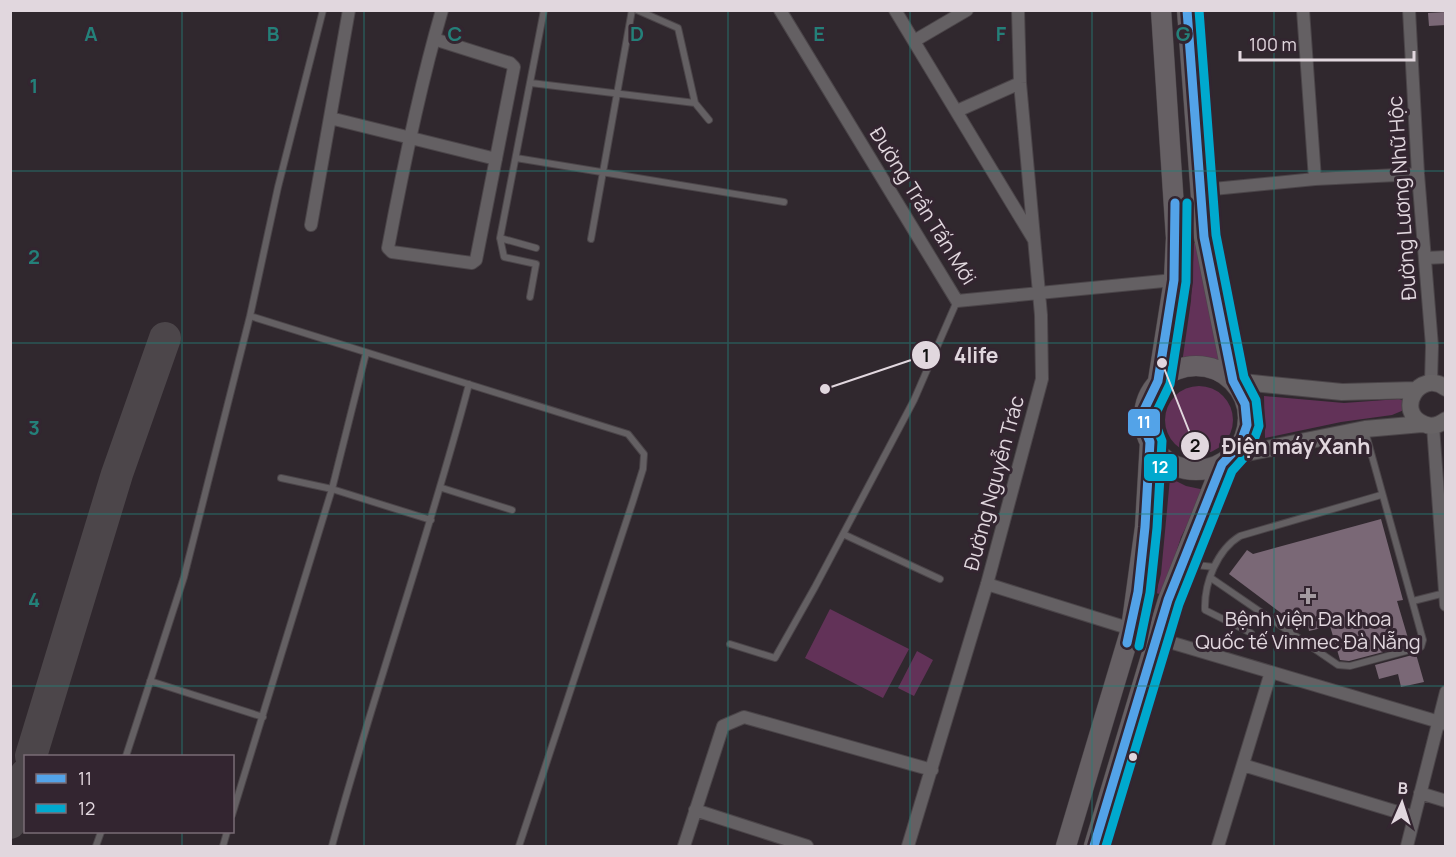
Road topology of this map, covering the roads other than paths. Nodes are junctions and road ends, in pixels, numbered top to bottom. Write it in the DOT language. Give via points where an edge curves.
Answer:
graph roads {
  1 [pos="323,10"];
  2 [pos="349,10"];
  3 [pos="442,10"];
  4 [pos="544,10"];
  5 [pos="632,10"];
  6 [pos="637,10"];
  7 [pos="780,10"];
  8 [pos="895,10"];
  9 [pos="967,10"];
  10 [pos="1018,10"];
  11 [pos="1161,10"];
  12 [pos="1187,10"];
  13 [pos="1303,10"];
  14 [pos="1409,10"];
  15 [pos="434,39"];
  16 [pos="914,41"];
  17 [pos="531,83"];
  18 [pos="1020,83"];
  19 [pos="617,95"];
  20 [pos="695,103"];
  21 [pos="957,111"];
  22 [pos="330,118"];
  23 [pos="709,120"];
  24 [pos="408,139"];
  25 [pos="516,158"];
  26 [pos="496,159"];
  27 [pos="604,172"];
  28 [pos="1418,174"];
  29 [pos="1315,179"];
  30 [pos="1203,190"];
  31 [pos="784,202"];
  32 [pos="311,225"];
  33 [pos="500,238"];
  34 [pos="591,239"];
  35 [pos="1036,244"];
  36 [pos="536,248"];
  37 [pos="1446,257"];
  38 [pos="1425,258"];
  39 [pos="1174,279"];
  40 [pos="1039,292"];
  41 [pos="530,297"];
  42 [pos="957,301"];
  43 [pos="250,316"];
  44 [pos="366,353"];
  45 [pos="1158,381"];
  46 [pos="1233,381"];
  47 [pos="469,384"];
  48 [pos="1436,386"];
  49 [pos="1437,423"];
  50 [pos="1365,429"];
  51 [pos="1150,442"];
  52 [pos="1227,460"];
  53 [pos="281,478"];
  54 [pos="441,488"];
  55 [pos="332,489"];
  56 [pos="1381,495"];
  57 [pos="512,510"];
  58 [pos="431,520"];
  59 [pos="843,534"];
  60 [pos="1444,562"];
  61 [pos="1184,564"];
  62 [pos="1214,567"];
  63 [pos="1211,578"];
  64 [pos="940,579"];
  65 [pos="987,584"];
  66 [pos="1445,593"];
  67 [pos="1413,602"];
  68 [pos="1446,605"];
  69 [pos="1131,629"];
  70 [pos="1251,633"];
  71 [pos="1156,638"];
  72 [pos="730,644"];
  73 [pos="1270,672"];
  74 [pos="150,681"];
  75 [pos="1446,692"];
  76 [pos="263,717"];
  77 [pos="1441,722"];
  78 [pos="126,755"];
  79 [pos="1243,765"];
  80 [pos="932,770"];
  81 [pos="1420,793"];
  82 [pos="1446,801"];
  83 [pos="234,809"];
  84 [pos="695,810"];
  85 [pos="1414,817"];
  86 [pos="332,846"];
  87 [pos="519,846"];
  88 [pos="684,846"];
  89 [pos="807,846"];
  90 [pos="908,846"];
  91 [pos="1066,846"];
  92 [pos="1094,846"];
  93 [pos="1218,846"];
  94 [pos="1407,846"];
  1 -- 43 [label="lane"];
  2 -- 22 [label="street"];
  3 -- 15 [label="street"];
  4 -- 17 [label="lane"];
  5 -- 19 [label="lane"];
  6 -- 20 [label="lane" via="678,28"];
  7 -- 42 [label="street, Đường Trần Tấn Mới"];
  8 -- 16 [label="street"];
  9 -- 16 [label="street"];
  10 -- 18 [label="street, Đường Nguyễn Trác"];
  11 -- 39 [label="main road" via="1176,238"];
  12 -- 30 [label="main road"];
  13 -- 29 [label="street"];
  14 -- 28 [label="street, Đường Lương Nhữ Hộc"];
  15 -- 24 [label="street"];
  15 -- 26 [label="street" via="514,67"];
  16 -- 21 [label="street"];
  17 -- 19 [label="lane"];
  17 -- 25 [label="lane"];
  18 -- 21 [label="street"];
  18 -- 35 [label="street, Đường Nguyễn Trác"];
  19 -- 20 [label="lane"];
  19 -- 27 [label="lane"];
  20 -- 23 [label="lane"];
  21 -- 35 [label="street"];
  22 -- 24 [label="street"];
  22 -- 32 [label="street"];
  24 -- 26 [label="street"];
  24 -- 26 [label="street" via="389,251 472,263 476,260"];
  25 -- 27 [label="lane"];
  25 -- 33 [label="lane"];
  27 -- 31 [label="lane"];
  27 -- 34 [label="lane"];
  28 -- 29 [label="street"];
  28 -- 38 [label="street, Đường Lương Nhữ Hộc"];
  29 -- 30 [label="street"];
  30 -- 46 [label="main road" via="1204,237"];
  33 -- 36 [label="lane"];
  33 -- 41 [label="lane" via="504,257 536,264"];
  35 -- 40 [label="street, Đường Nguyễn Trác"];
  37 -- 38 [label="street"];
  38 -- 48 [label="street, Đường Lương Nhữ Hộc"];
  39 -- 40 [label="street, Đường Trần Tấn Mới"];
  39 -- 45 [label="main road"];
  40 -- 42 [label="street, Đường Trần Tấn Mới"];
  40 -- 65 [label="street, Đường Nguyễn Trác" via="1042,351 1038,398"];
  42 -- 59 [label="lane" via="914,400"];
  43 -- 44 [label="lane"];
  43 -- 74 [label="lane" via="184,577"];
  44 -- 47 [label="lane"];
  44 -- 55 [label="lane"];
  45 -- 46 [label="main road" via="1174,371 1206,367"];
  45 -- 51 [label="main road" via="1144,410 1144,427"];
  46 -- 48 [label="street" via="1342,392"];
  46 -- 52 [label="main road" via="1244,398 1248,416 1246,434"];
  47 -- 54 [label="lane"];
  47 -- 87 [label="lane" via="628,434 644,454 633,501"];
  48 -- 49 [label="street" via="1412,395 1410,408 1416,420"];
  49 -- 50 [label="street"];
  49 -- 60 [label="street"];
  50 -- 52 [label="street"];
  50 -- 56 [label="lane"];
  51 -- 52 [label="main road" via="1161,457 1192,470 1209,469"];
  51 -- 69 [label="main road" via="1145,527"];
  52 -- 61 [label="main road"];
  53 -- 55 [label="lane"];
  54 -- 57 [label="lane"];
  54 -- 58 [label="lane"];
  55 -- 58 [label="lane"];
  55 -- 76 [label="lane"];
  56 -- 62 [label="lane" via="1240,536 1224,549"];
  56 -- 67 [label="lane"];
  58 -- 86 [label="lane" via="357,753"];
  59 -- 64 [label="lane"];
  59 -- 72 [label="lane" via="775,658"];
  60 -- 66 [label="street"];
  61 -- 62 [label="lane"];
  61 -- 71 [label="main road"];
  62 -- 63 [label="lane"];
  63 -- 67 [label="lane" via="1342,666 1421,647 1423,640"];
  63 -- 70 [label="lane" via="1206,610"];
  65 -- 69 [label="street"];
  65 -- 80 [label="street, Đường Nguyễn Trác"];
  66 -- 67 [label="lane"];
  66 -- 68 [label="street"];
  69 -- 91 [label="main road"];
  71 -- 73 [label="street"];
  71 -- 92 [label="main road"];
  73 -- 77 [label="street"];
  73 -- 79 [label="street"];
  74 -- 76 [label="lane"];
  74 -- 78 [label="lane"];
  75 -- 77 [label="street"];
  76 -- 83 [label="lane"];
  77 -- 81 [label="street"];
  79 -- 85 [label="street"];
  79 -- 93 [label="street"];
  80 -- 84 [label="street" via="744,717 723,726"];
  80 -- 90 [label="street, Đường Nguyễn Trác"];
  81 -- 82 [label="street"];
  81 -- 85 [label="street"];
  84 -- 88 [label="street"];
  84 -- 89 [label="street"];
  85 -- 94 [label="street"];
}
